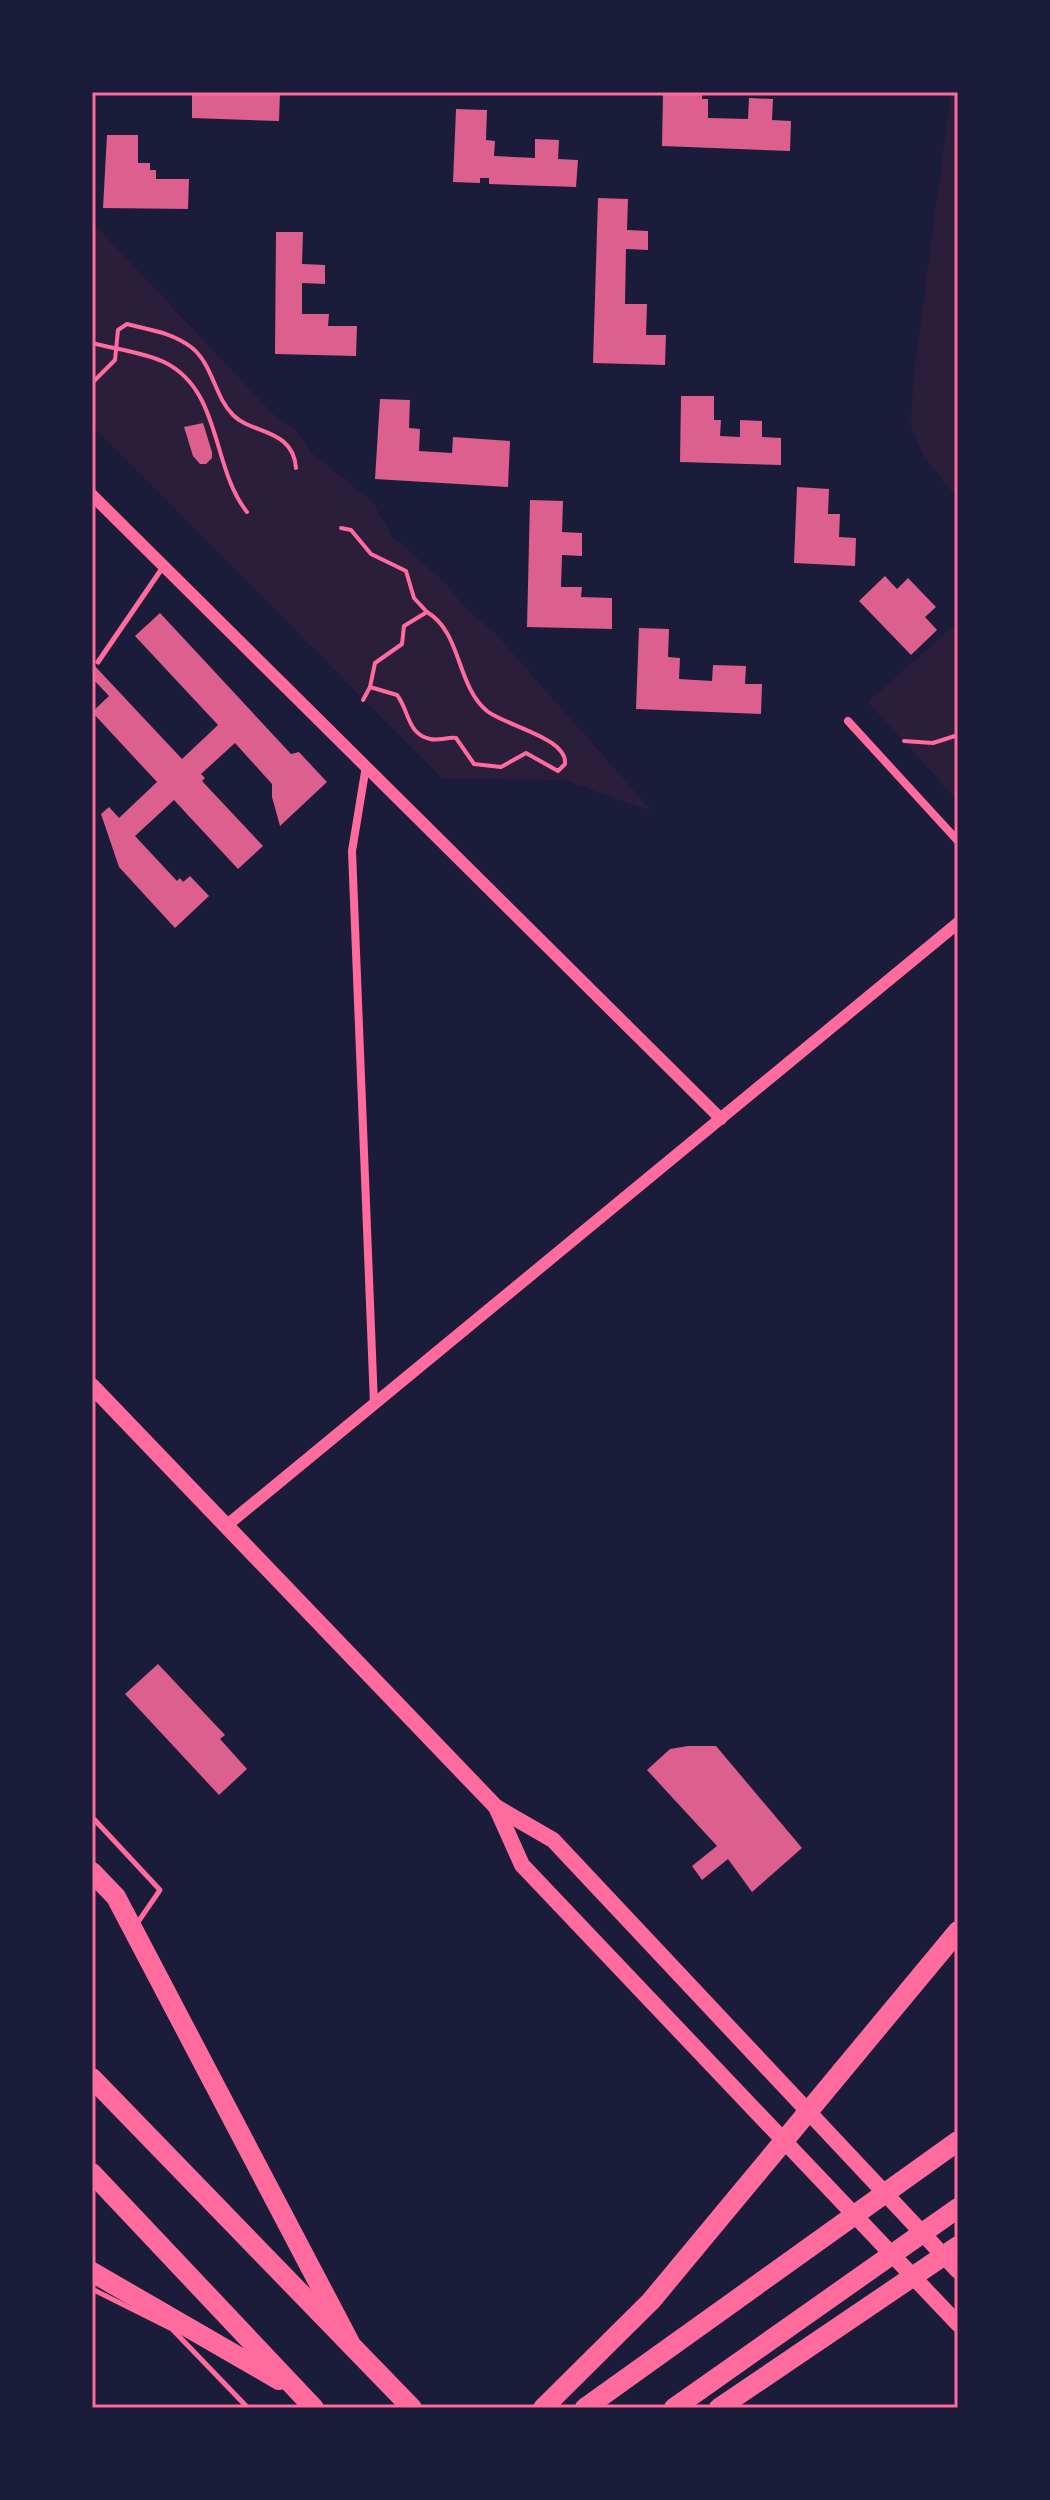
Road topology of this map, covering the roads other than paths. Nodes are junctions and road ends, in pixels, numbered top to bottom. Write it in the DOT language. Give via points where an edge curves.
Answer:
graph roads {
  1 [pos="92,495"];
  2 [pos="164,566"];
  3 [pos="98,662"];
  4 [pos="848,721"];
  5 [pos="366,766"];
  6 [pos="958,841"];
  7 [pos="958,923"];
  8 [pos="721,1119"];
  9 [pos="92,1386"];
  10 [pos="374,1405"];
  11 [pos="226,1526"];
  12 [pos="496,1807"];
  13 [pos="92,1817"];
  14 [pos="92,1872"];
  15 [pos="133,1929"];
  16 [pos="958,1931"];
  17 [pos="92,2078"];
  18 [pos="958,2141"];
  19 [pos="92,2173"];
  20 [pos="958,2208"];
  21 [pos="958,2246"];
  22 [pos="958,2271"];
  23 [pos="92,2272"];
  24 [pos="92,2289"];
  25 [pos="958,2324"];
  26 [pos="349,2341"];
  27 [pos="298,2392"];
  28 [pos="248,2408"];
  29 [pos="314,2408"];
  30 [pos="412,2408"];
  31 [pos="543,2408"];
  32 [pos="585,2408"];
  33 [pos="674,2408"];
  34 [pos="719,2408"];
  1 -- 2 [label="street"];
  2 -- 3 [label="lane"];
  2 -- 5 [label="street"];
  4 -- 6 [label="street"];
  5 -- 8 [label="street"];
  5 -- 10 [label="street" via="352,851"];
  7 -- 8 [label="street"];
  8 -- 10 [label="street"];
  9 -- 11 [label="main road"];
  10 -- 11 [label="street"];
  11 -- 12 [label="main road"];
  12 -- 22 [label="main road" via="553,1840"];
  12 -- 25 [label="main road" via="522,1865"];
  13 -- 15 [label="lane" via="160,1890"];
  14 -- 15 [label="highway" via="116,1897"];
  15 -- 26 [label="highway"];
  16 -- 31 [label="highway" via="651,2301"];
  17 -- 26 [label="highway"];
  18 -- 32 [label="highway"];
  19 -- 27 [label="highway"];
  20 -- 33 [label="highway"];
  21 -- 34 [label="highway"];
  23 -- 27 [label="highway"];
  24 -- 28 [label="lane" via="172,2329"];
  26 -- 30 [label="highway"];
  27 -- 29 [label="highway"];
}
